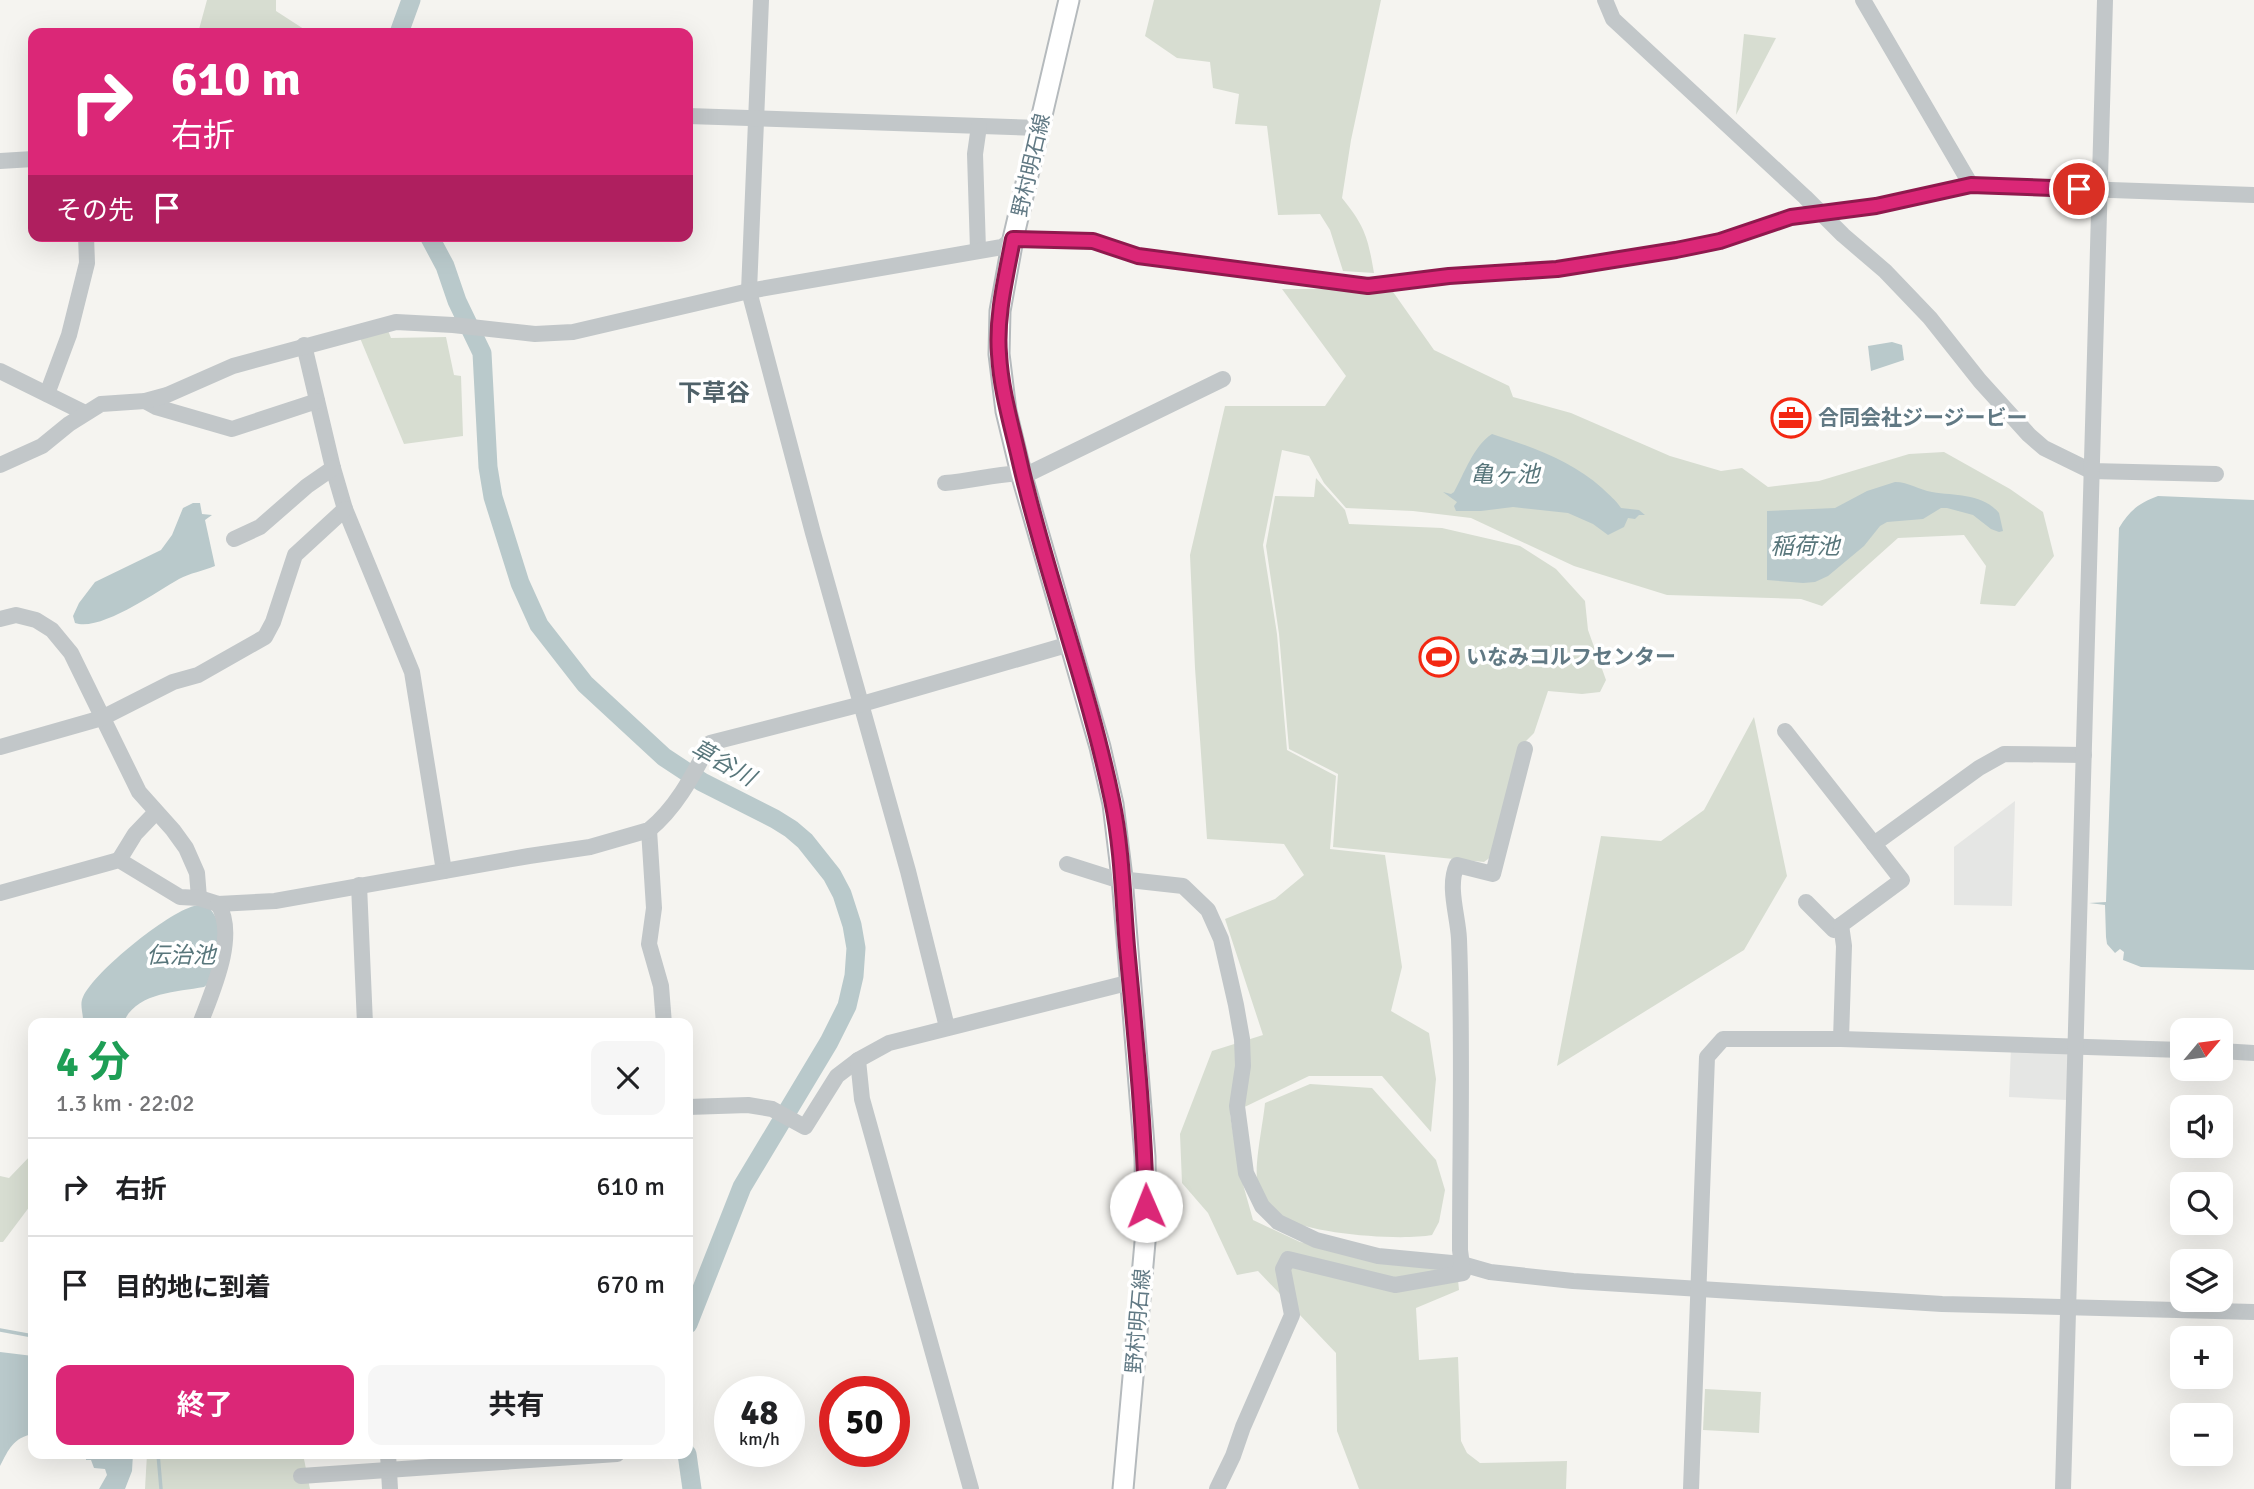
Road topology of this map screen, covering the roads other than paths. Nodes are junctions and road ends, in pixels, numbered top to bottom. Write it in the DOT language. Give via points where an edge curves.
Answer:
graph roads {
  1 [pos="761,0"];
  2 [pos="1069,0"];
  3 [pos="1605,0"];
  4 [pos="1863,0"];
  5 [pos="2105,0"];
  6 [pos="693,116"];
  7 [pos="756,118"];
  8 [pos="979,126"];
  9 [pos="1040,128"];
  10 [pos="28,159"];
  11 [pos="0,161"];
  12 [pos="1971,185"];
  13 [pos="2099,190"];
  14 [pos="2254,195"];
  15 [pos="1821,213"];
  16 [pos="1013,239"];
  17 [pos="86,242"];
  18 [pos="978,250"];
  19 [pos="749,291"];
  20 [pos="304,345"];
  21 [pos="0,371"];
  22 [pos="1223,379"];
  23 [pos="47,394"];
  24 [pos="145,401"];
  25 [pos="317,401"];
  26 [pos="85,413"];
  27 [pos="0,465"];
  28 [pos="333,468"];
  29 [pos="2091,471"];
  30 [pos="1021,473"];
  31 [pos="2216,474"];
  32 [pos="945,483"];
  33 [pos="345,509"];
  34 [pos="234,539"];
  35 [pos="0,620"];
  36 [pos="1070,644"];
  37 [pos="862,704"];
  38 [pos="102,718"];
  39 [pos="1785,731"];
  40 [pos="0,747"];
  41 [pos="1525,749"];
  42 [pos="2084,755"];
  43 [pos="156,812"];
  44 [pos="649,830"];
  45 [pos="1874,844"];
  46 [pos="119,860"];
  47 [pos="1068,864"];
  48 [pos="444,871"];
  49 [pos="1122,878"];
  50 [pos="359,885"];
  51 [pos="0,893"];
  52 [pos="199,898"];
  53 [pos="1806,902"];
  54 [pos="218,904"];
  55 [pos="1841,925"];
  56 [pos="1131,982"];
  57 [pos="202,1018"];
  58 [pos="365,1018"];
  59 [pos="664,1018"];
  60 [pos="947,1027"];
  61 [pos="1841,1039"];
  62 [pos="2076,1046"];
  63 [pos="2170,1050"];
  64 [pos="2233,1052"];
  65 [pos="2254,1053"];
  66 [pos="858,1060"];
  67 [pos="693,1107"];
  68 [pos="1462,1264"];
  69 [pos="1697,1289"];
  70 [pos="2067,1307"];
  71 [pos="2254,1312"];
  72 [pos="454,1459"];
  73 [pos="389,1461"];
  74 [pos="301,1476"];
  75 [pos="390,1489"];
  76 [pos="971,1489"];
  77 [pos="1123,1489"];
  78 [pos="1217,1489"];
  79 [pos="1691,1489"];
  80 [pos="2063,1489"];
  1 -- 7 [label="street"];
  2 -- 9 [label="main road, 野村明石線"];
  3 -- 15 [label="street" via="1613,19"];
  4 -- 12 [label="street"];
  5 -- 13 [label="street"];
  6 -- 7 [label="street"];
  7 -- 8 [label="street"];
  7 -- 19 [label="street"];
  8 -- 9 [label="street"];
  8 -- 18 [label="street" via="975,154"];
  9 -- 16 [label="main road, 野村明石線"];
  10 -- 11 [label="street"];
  12 -- 13 [label="street"];
  12 -- 15 [label="street"];
  13 -- 14 [label="street"];
  13 -- 29 [label="street"];
  15 -- 16 [label="street" via="1791,217 1676,250 1557,269 1368,286 1138,256 1093,241"];
  15 -- 29 [label="street" via="1930,318 2029,435"];
  16 -- 18 [label="street" via="1002,247"];
  16 -- 30 [label="main road, 野村明石線" via="1000,311 999,354"];
  17 -- 23 [label="street" via="87,263 69,335"];
  18 -- 19 [label="street"];
  19 -- 20 [label="street" via="573,332 535,334 396,322"];
  19 -- 37 [label="street"];
  20 -- 24 [label="street" via="233,366"];
  20 -- 25 [label="street"];
  21 -- 23 [label="street"];
  22 -- 30 [label="street" via="1030,473"];
  23 -- 26 [label="street"];
  24 -- 25 [label="street" via="232,429"];
  24 -- 26 [label="street" via="101,404"];
  25 -- 28 [label="street"];
  26 -- 27 [label="street" via="42,446"];
  28 -- 33 [label="street"];
  28 -- 34 [label="street" via="260,527"];
  29 -- 31 [label="street"];
  29 -- 42 [label="street"];
  30 -- 32 [label="street"];
  30 -- 36 [label="main road, 野村明石線"];
  33 -- 38 [label="street" via="295,555 265,637 198,675 173,682"];
  33 -- 48 [label="street" via="412,673"];
  35 -- 38 [label="street" via="16,615 52,630 71,653"];
  36 -- 37 [label="street"];
  36 -- 49 [label="main road, 野村明石線" via="1113,804"];
  37 -- 44 [label="street" via="710,743 680,798"];
  37 -- 60 [label="street"];
  38 -- 40 [label="street"];
  38 -- 43 [label="street" via="139,792"];
  39 -- 45 [label="street"];
  41 -- 68 [label="street" via="1493,874 1457,865 1452,875 1462,1010"];
  42 -- 45 [label="street" via="2004,754"];
  42 -- 62 [label="street"];
  43 -- 46 [label="street"];
  43 -- 52 [label="street" via="186,848 197,873"];
  44 -- 48 [label="street" via="590,847"];
  44 -- 59 [label="street" via="654,908 649,944 661,986"];
  45 -- 55 [label="street" via="1902,880"];
  46 -- 51 [label="street"];
  46 -- 52 [label="street" via="180,897"];
  47 -- 49 [label="street"];
  48 -- 50 [label="street"];
  49 -- 56 [label="main road, 野村明石線"];
  49 -- 68 [label="street" via="1183,886 1208,910 1221,939 1242,1039 1237,1106 1242,1151 1246,1173 1262,1206 1278,1222 1316,1240 1378,1256"];
  50 -- 54 [label="street" via="275,901"];
  50 -- 58 [label="street"];
  52 -- 54 [label="street"];
  53 -- 55 [label="street" via="1834,930"];
  54 -- 57 [label="street" via="224,917 225,943"];
  55 -- 61 [label="street"];
  56 -- 60 [label="street"];
  56 -- 77 [label="main road, 野村明石線" via="1146,1231"];
  60 -- 66 [label="street" via="889,1043"];
  61 -- 62 [label="street"];
  61 -- 69 [label="street" via="1723,1039 1707,1057"];
  62 -- 63 [label="street"];
  62 -- 70 [label="street"];
  64 -- 65 [label="street"];
  66 -- 67 [label="street" via="837,1076 805,1127 772,1109"];
  66 -- 76 [label="street" via="863,1099"];
  68 -- 69 [label="street" via="1490,1272 1573,1281"];
  68 -- 78 [label="street" via="1463,1273 1395,1285 1288,1259 1283,1269 1292,1315"];
  69 -- 70 [label="street"];
  69 -- 79 [label="street"];
  70 -- 71 [label="street"];
  70 -- 80 [label="street"];
  72 -- 73 [label="street"];
  73 -- 74 [label="street"];
  73 -- 75 [label="street"];
}
